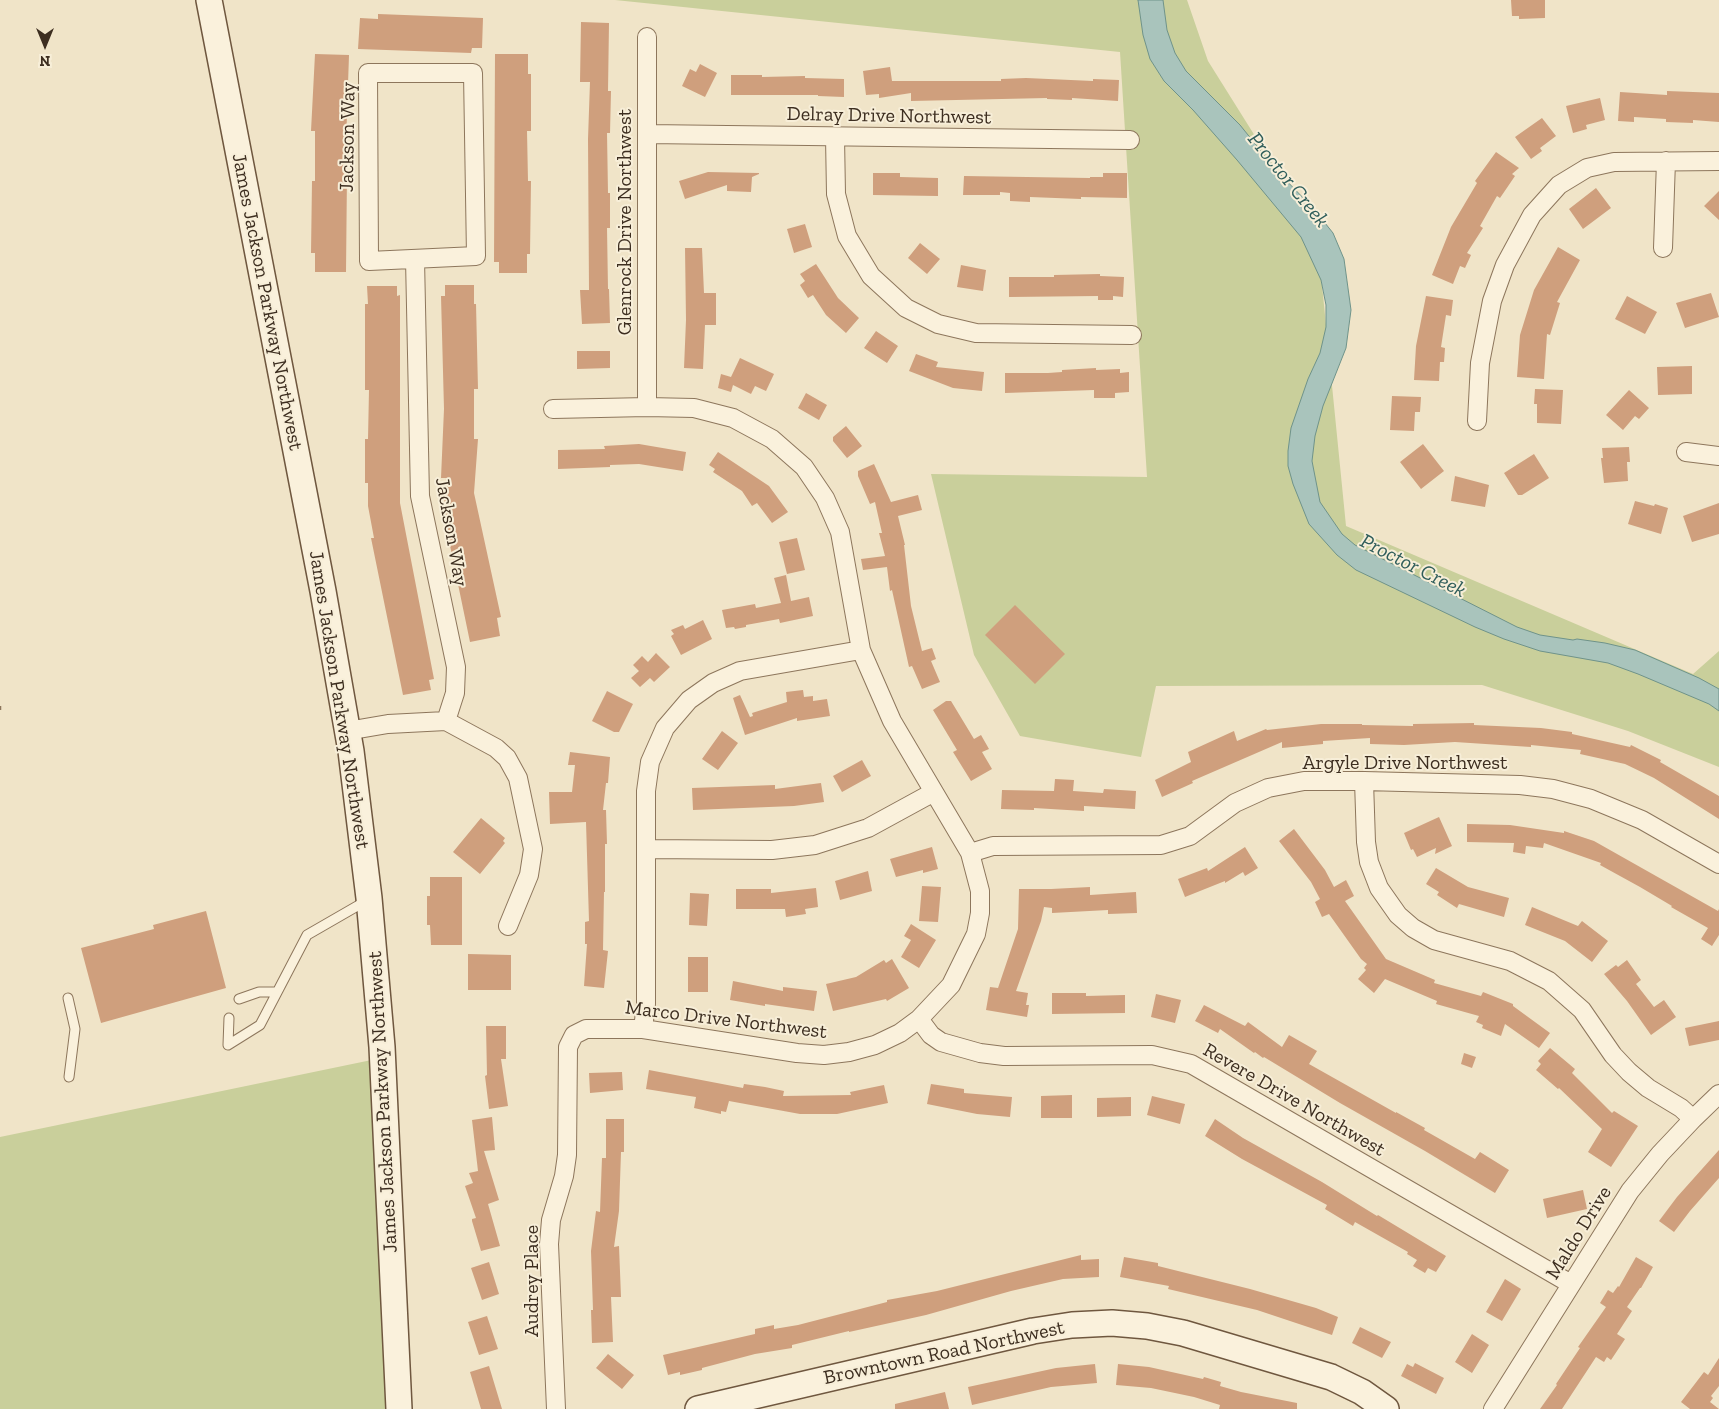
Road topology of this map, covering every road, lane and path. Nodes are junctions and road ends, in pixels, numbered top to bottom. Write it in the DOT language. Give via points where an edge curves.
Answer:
graph roads {
  1 [pos="209,0"];
  2 [pos="647,37"];
  3 [pos="647,134"];
  4 [pos="835,137"];
  5 [pos="1130,140"];
  6 [pos="1666,161"];
  7 [pos="1719,161"];
  8 [pos="1663,248"];
  9 [pos="415,259"];
  10 [pos="1132,335"];
  11 [pos="647,407"];
  12 [pos="553,409"];
  13 [pos="1477,421"];
  14 [pos="1686,452"];
  15 [pos="1719,456"];
  16 [pos="861,650"];
  17 [pos="0,706"];
  18 [pos="0,712"];
  19 [pos="446,721"];
  20 [pos="347,731"];
  21 [pos="1364,782"];
  22 [pos="934,792"];
  23 [pos="646,849"];
  24 [pos="970,853"];
  25 [pos="1719,864"];
  26 [pos="369,898"];
  27 [pos="508,926"];
  28 [pos="277,992"];
  29 [pos="68,998"];
  30 [pos="239,999"];
  31 [pos="229,1018"];
  32 [pos="920,1019"];
  33 [pos="643,1029"];
  34 [pos="69,1077"];
  35 [pos="1719,1094"];
  36 [pos="567,1095"];
  37 [pos="1693,1119"];
  38 [pos="1571,1284"];
  39 [pos="399,1409"];
  40 [pos="556,1409"];
  41 [pos="698,1409"];
  42 [pos="1386,1409"];
  43 [pos="1493,1409"];
  1 -- 20 [label="main road, James Jackson Parkway Northwest"];
  2 -- 3 [label="street, Glenrock Drive Northwest"];
  3 -- 4 [label="street, Delray Drive Northwest"];
  3 -- 11 [label="street, Glenrock Drive Northwest"];
  4 -- 5 [label="street, Delray Drive Northwest"];
  4 -- 10 [label="street" via="836,194 847,236 871,276 906,308 938,324 976,333"];
  6 -- 7 [label="street"];
  6 -- 8 [label="street"];
  6 -- 13 [label="street" via="1614,162 1587,168 1559,185 1532,215 1505,265 1492,301 1480,363"];
  9 -- 9 [label="street, Jackson Way" via="476,256 473,73 368,73 369,261"];
  9 -- 19 [label="street, Jackson Way" via="420,496 456,667 455,693"];
  11 -- 12 [label="street, Marco Drive Northwest"];
  11 -- 16 [label="street, Marco Drive Northwest" via="694,408 733,418 772,439 804,467 825,498 840,532"];
  14 -- 15 [label="street"];
  16 -- 22 [label="street, Marco Drive Northwest" via="892,721"];
  16 -- 23 [label="street" via="740,671 713,683 689,700 665,728 650,762 646,791"];
  17 -- 18 [label="path"];
  19 -- 20 [label="street" via="388,724"];
  19 -- 27 [label="street" via="496,748 507,758 518,778 534,849 529,875"];
  20 -- 26 [label="main road, James Jackson Parkway Northwest"];
  21 -- 24 [label="street, Argyle Drive Northwest" via="1304,781 1268,788 1234,803 1190,836 1161,845 992,846"];
  21 -- 25 [label="street, Argyle Drive Northwest" via="1520,785 1553,789 1591,799 1642,820"];
  21 -- 37 [label="street" via="1369,862 1379,888 1398,915 1434,940 1510,961 1549,981 1582,1010 1628,1072"];
  22 -- 23 [label="street" via="868,828 815,845 772,850"];
  22 -- 24 [label="street, Marco Drive Northwest"];
  23 -- 33 [label="street" via="646,1004"];
  24 -- 32 [label="street, Marco Drive Northwest" via="980,891 976,934 950,985"];
  26 -- 28 [label="lane" via="308,935"];
  26 -- 39 [label="main road, James Jackson Parkway Northwest" via="382,1047"];
  28 -- 30 [label="lane" via="259,992"];
  28 -- 31 [label="lane" via="260,1025 228,1045"];
  29 -- 34 [label="lane" via="74,1029"];
  32 -- 33 [label="street, Marco Drive Northwest" via="875,1045 824,1055"];
  32 -- 38 [label="street, Revere Drive Northwest" via="931,1035 941,1042 980,1053 1004,1056 1152,1056 1191,1064"];
  33 -- 36 [label="street, Marco Drive Northwest" via="586,1028 574,1035 568,1047"];
  35 -- 37 [label="street, Maldo Drive"];
  36 -- 40 [label="street, Audrey Place" via="567,1155 551,1220 549,1244"];
  37 -- 38 [label="street, Maldo Drive" via="1630,1191"];
  38 -- 43 [label="street, Maldo Drive"];
  41 -- 42 [label="main road, Browntown Road Northwest" via="1033,1331 1112,1323 1183,1333 1331,1377 1362,1392"];
}
